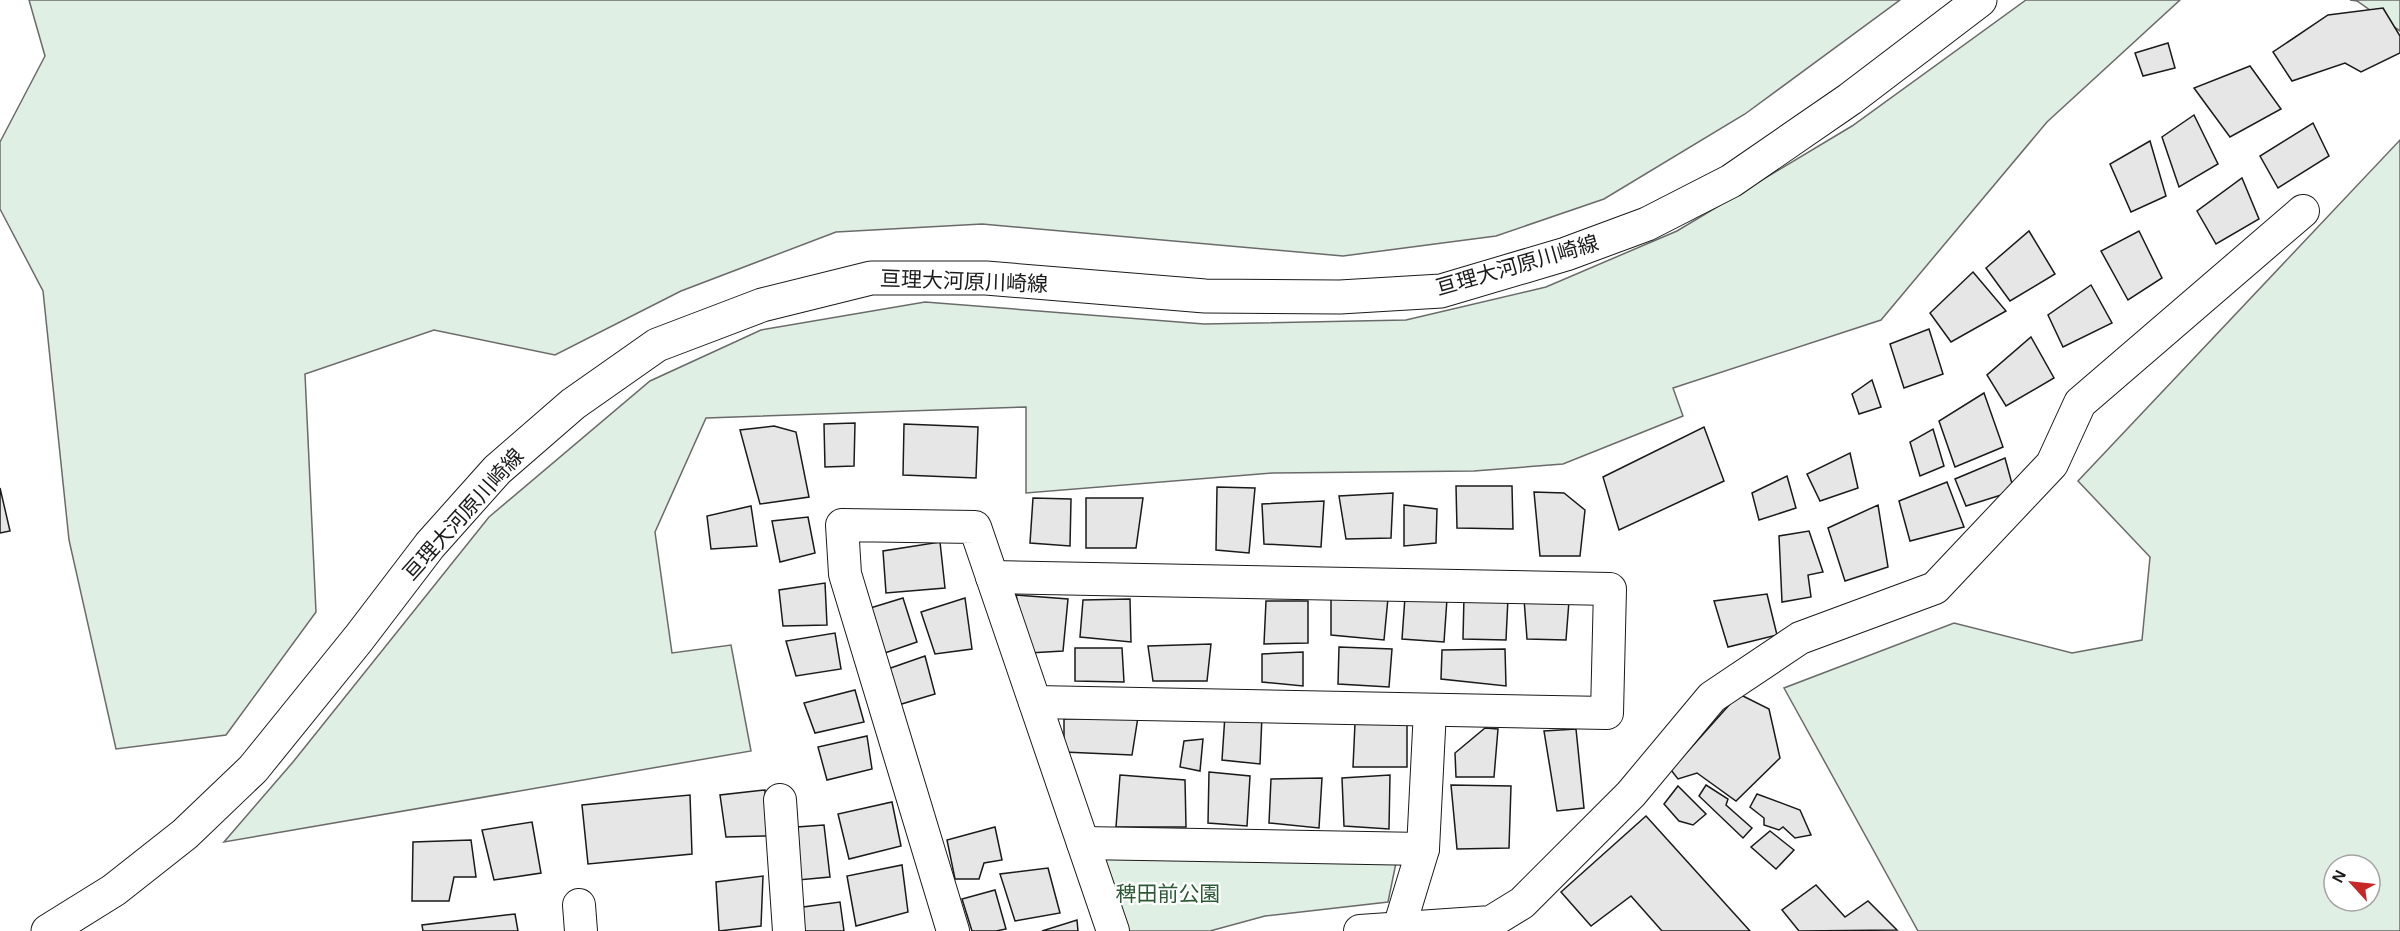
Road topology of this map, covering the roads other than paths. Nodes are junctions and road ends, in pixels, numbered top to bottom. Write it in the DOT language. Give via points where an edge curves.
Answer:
graph roads {
  1 [pos="1980,0"];
  2 [pos="2303,211"];
  3 [pos="992,577"];
  4 [pos="1035,702"];
  5 [pos="1430,710"];
  6 [pos="780,800"];
  7 [pos="1083,843"];
  8 [pos="1423,849"];
  9 [pos="1399,928"];
  10 [pos="48,931"];
  11 [pos="789,931"];
  12 [pos="953,931"];
  13 [pos="1113,931"];
  14 [pos="1360,931"];
  1 -- 10 [label="main road, 亘理大河原川崎線" via="1850,99 1731,181 1647,224 1566,254 1441,291 1340,297 1205,296 986,278 871,278 762,305 657,345 573,404 497,470 430,544 253,770 141,869"];
  2 -- 9 [label="street" via="2080,403 2052,464 1935,588 1800,638 1712,697 1630,794 1522,903 1491,922"];
  3 -- 4 [label="street"];
  3 -- 5 [label="street" via="1610,589 1607,713"];
  3 -- 12 [label="street" via="975,527 842,525 845,574"];
  4 -- 5 [label="street"];
  4 -- 7 [label="street"];
  5 -- 8 [label="street"];
  6 -- 11 [label="street"];
  7 -- 8 [label="street"];
  7 -- 13 [label="street"];
  8 -- 9 [label="street"];
  9 -- 14 [label="street"];
}
